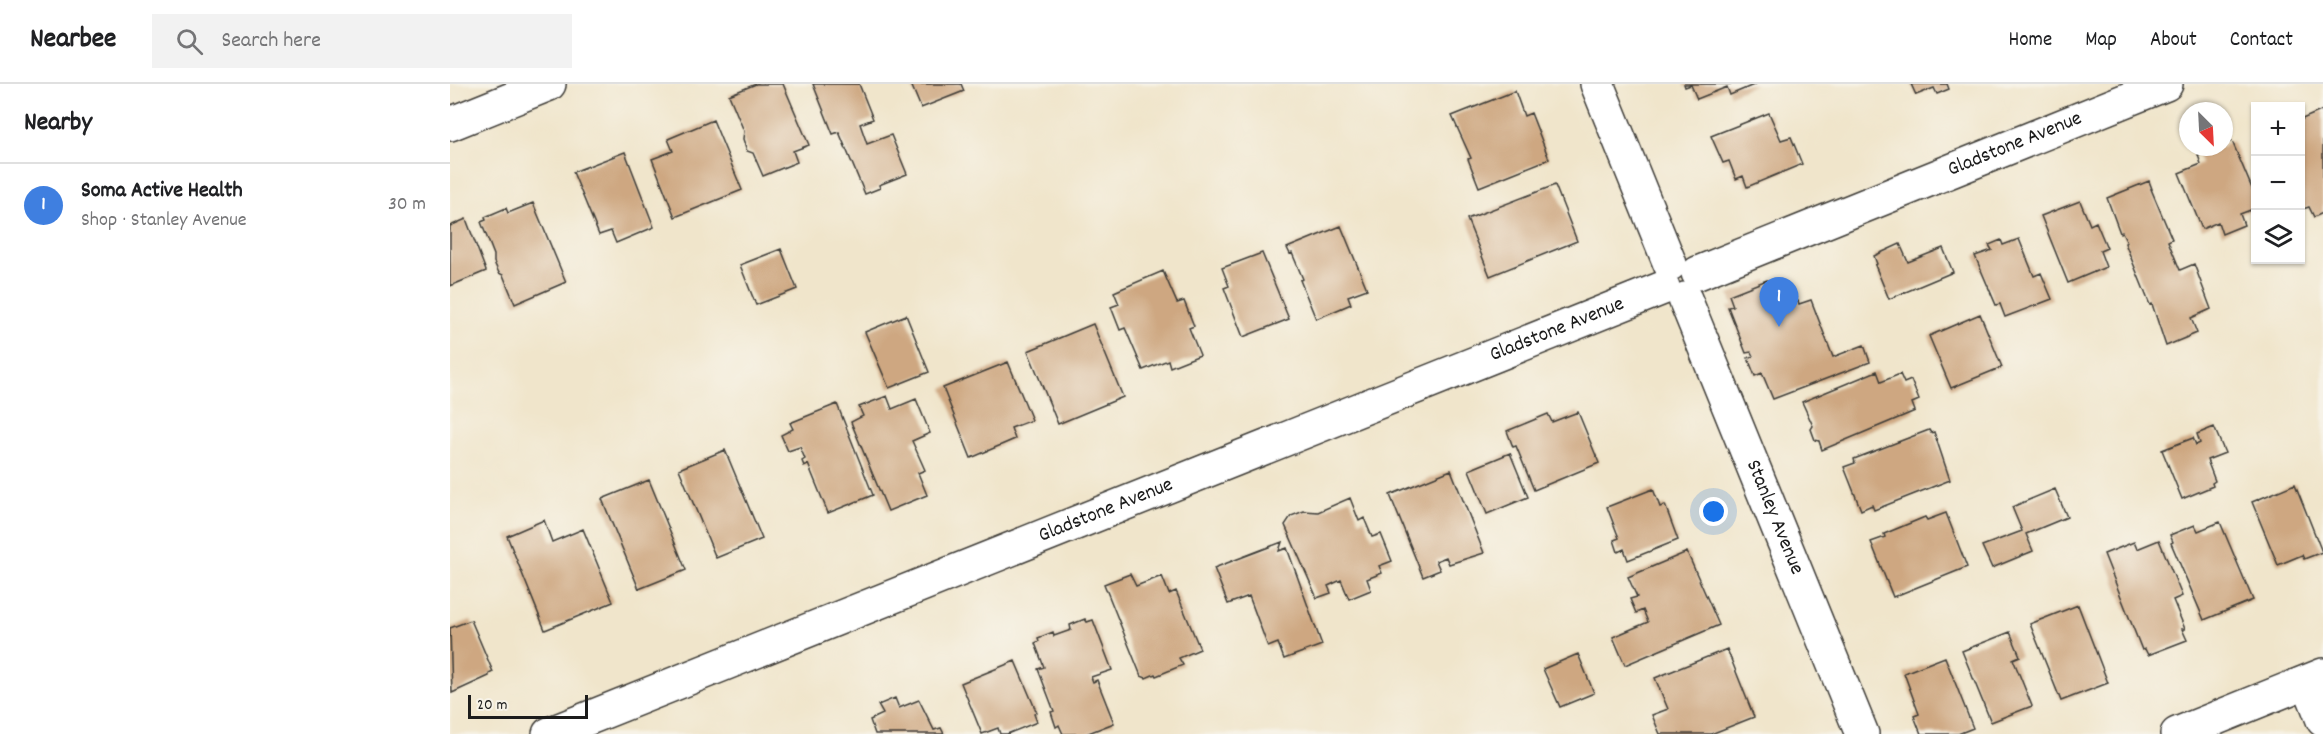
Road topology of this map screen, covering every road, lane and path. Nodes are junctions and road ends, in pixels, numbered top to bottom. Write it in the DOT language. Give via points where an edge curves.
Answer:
graph roads {
  1 [pos="549,84"];
  2 [pos="1597,84"];
  3 [pos="2166,84"];
  4 [pos="450,124"];
  5 [pos="1679,281"];
  6 [pos="2315,678"];
  7 [pos="2323,720"];
  8 [pos="549,734"];
  9 [pos="1862,734"];
  10 [pos="2177,734"];
  1 -- 4 [label="street"];
  2 -- 5 [label="street, Stanley Avenue"];
  3 -- 5 [label="street, Gladstone Avenue"];
  5 -- 8 [label="street, Gladstone Avenue"];
  5 -- 9 [label="street, Stanley Avenue"];
  6 -- 7 [label="street"];
  6 -- 10 [label="street"];
}
